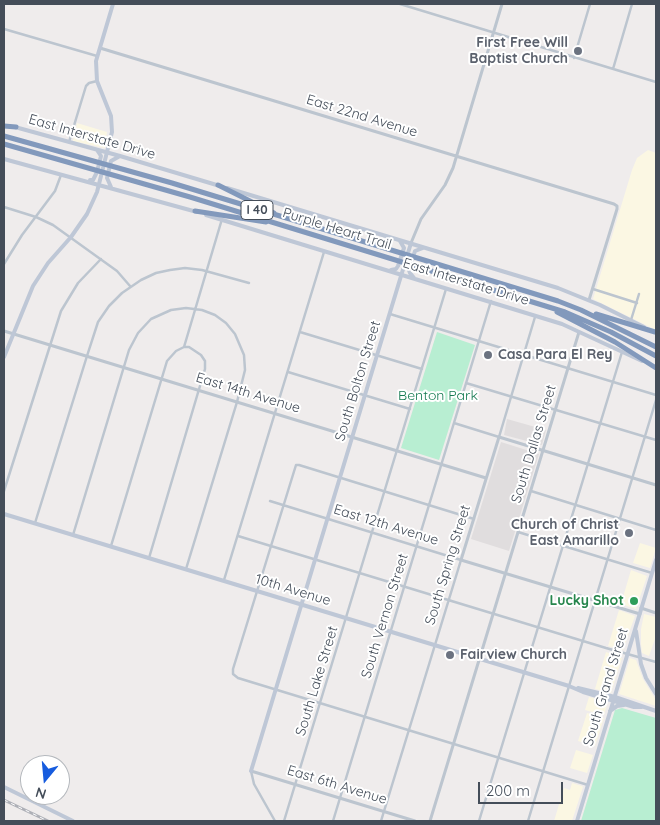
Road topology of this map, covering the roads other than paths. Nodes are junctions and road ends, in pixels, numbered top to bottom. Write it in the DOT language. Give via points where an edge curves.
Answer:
graph roads {
  1 [pos="114,4"];
  2 [pos="400,4"];
  3 [pos="502,4"];
  4 [pos="590,4"];
  5 [pos="632,4"];
  6 [pos="4,30"];
  7 [pos="493,32"];
  8 [pos="100,48"];
  9 [pos="97,56"];
  10 [pos="574,58"];
  11 [pos="613,69"];
  12 [pos="97,81"];
  13 [pos="656,82"];
  14 [pos="4,125"];
  15 [pos="16,127"];
  16 [pos="4,136"];
  17 [pos="69,142"];
  18 [pos="4,144"];
  19 [pos="96,149"];
  20 [pos="108,152"];
  21 [pos="120,156"];
  22 [pos="456,156"];
  23 [pos="4,159"];
  24 [pos="61,174"];
  25 [pos="85,180"];
  26 [pos="100,184"];
  27 [pos="218,185"];
  28 [pos="111,187"];
  29 [pos="4,207"];
  30 [pos="195,211"];
  31 [pos="36,217"];
  32 [pos="286,218"];
  33 [pos="222,219"];
  34 [pos="280,224"];
  35 [pos="71,237"];
  36 [pos="398,239"];
  37 [pos="411,243"];
  38 [pos="425,248"];
  39 [pos="325,251"];
  40 [pos="101,259"];
  41 [pos="4,264"];
  42 [pos="389,270"];
  43 [pos="206,271"];
  44 [pos="401,274"];
  45 [pos="415,278"];
  46 [pos="249,283"];
  47 [pos="130,286"];
  48 [pos="447,288"];
  49 [pos="592,289"];
  50 [pos="639,294"];
  51 [pos="589,300"];
  52 [pos="532,301"];
  53 [pos="491,302"];
  54 [pos="636,303"];
  55 [pos="572,307"];
  56 [pos="195,309"];
  57 [pos="390,314"];
  58 [pos="536,315"];
  59 [pos="631,320"];
  60 [pos="434,328"];
  61 [pos="4,331"];
  62 [pos="580,331"];
  63 [pos="300,332"];
  64 [pos="656,332"];
  65 [pos="14,334"];
  66 [pos="479,342"];
  67 [pos="49,345"];
  68 [pos="656,347"];
  69 [pos="184,348"];
  70 [pos="622,352"];
  71 [pos="377,355"];
  72 [pos="524,355"];
  73 [pos="86,356"];
  74 [pos="656,356"];
  75 [pos="4,357"];
  76 [pos="124,367"];
  77 [pos="656,368"];
  78 [pos="422,369"];
  79 [pos="568,369"];
  80 [pos="288,372"];
  81 [pos="162,379"];
  82 [pos="613,382"];
  83 [pos="466,383"];
  84 [pos="200,390"];
  85 [pos="656,395"];
  86 [pos="365,396"];
  87 [pos="511,396"];
  88 [pos="656,400"];
  89 [pos="238,402"];
  90 [pos="410,409"];
  91 [pos="556,410"];
  92 [pos="275,413"];
  93 [pos="454,423"];
  94 [pos="601,424"];
  95 [pos="352,437"];
  96 [pos="498,437"];
  97 [pos="645,437"];
  98 [pos="656,440"];
  99 [pos="543,450"];
  100 [pos="397,451"];
  101 [pos="442,464"];
  102 [pos="588,464"];
  103 [pos="340,478"];
  104 [pos="486,478"];
  105 [pos="633,478"];
  106 [pos="656,485"];
  107 [pos="385,491"];
  108 [pos="531,491"];
  109 [pos="4,492"];
  110 [pos="270,501"];
  111 [pos="283,505"];
  112 [pos="429,505"];
  113 [pos="576,505"];
  114 [pos="4,514"];
  115 [pos="620,518"];
  116 [pos="328,519"];
  117 [pos="474,519"];
  118 [pos="36,523"];
  119 [pos="656,530"];
  120 [pos="372,532"];
  121 [pos="518,532"];
  122 [pos="73,535"];
  123 [pos="238,536"];
  124 [pos="111,546"];
  125 [pos="270,546"];
  126 [pos="417,546"];
  127 [pos="563,546"];
  128 [pos="149,558"];
  129 [pos="315,559"];
  130 [pos="608,559"];
  131 [pos="462,560"];
  132 [pos="656,562"];
  133 [pos="186,569"];
  134 [pos="360,573"];
  135 [pos="506,573"];
  136 [pos="652,573"];
  137 [pos="224,580"];
  138 [pos="404,586"];
  139 [pos="550,587"];
  140 [pos="257,591"];
  141 [pos="449,600"];
  142 [pos="595,600"];
  143 [pos="302,604"];
  144 [pos="641,608"];
  145 [pos="656,613"];
  146 [pos="494,614"];
  147 [pos="640,614"];
  148 [pos="346,618"];
  149 [pos="538,627"];
  150 [pos="636,628"];
  151 [pos="391,631"];
  152 [pos="583,641"];
  153 [pos="436,645"];
  154 [pos="628,654"];
  155 [pos="639,656"];
  156 [pos="480,658"];
  157 [pos="656,662"];
  158 [pos="525,672"];
  159 [pos="569,686"];
  160 [pos="276,690"];
  161 [pos="656,694"];
  162 [pos="614,699"];
  163 [pos="320,703"];
  164 [pos="628,705"];
  165 [pos="642,707"];
  166 [pos="610,711"];
  167 [pos="656,711"];
  168 [pos="365,717"];
  169 [pos="409,730"];
  170 [pos="454,744"];
  171 [pos="499,758"];
  172 [pos="251,771"];
  173 [pos="543,771"];
  174 [pos="296,784"];
  175 [pos="588,785"];
  176 [pos="4,787"];
  177 [pos="340,798"];
  178 [pos="384,812"];
  179 [pos="72,821"];
  180 [pos="276,821"];
  181 [pos="284,821"];
  182 [pos="333,821"];
  183 [pos="382,821"];
  184 [pos="415,821"];
  185 [pos="430,821"];
  186 [pos="479,821"];
  187 [pos="528,821"];
  188 [pos="577,821"];
  1 -- 8 [label="main road"];
  2 -- 7 [label="street"];
  3 -- 7 [label="street, South Bolton Street"];
  4 -- 10 [label="street"];
  5 -- 11 [label="street"];
  6 -- 9 [label="street"];
  7 -- 10 [label="street"];
  7 -- 22 [label="street, South Bolton Street"];
  8 -- 9 [label="main road"];
  8 -- 22 [label="street, East 22nd Avenue"];
  9 -- 12 [label="main road"];
  10 -- 11 [label="street"];
  11 -- 13 [label="street"];
  12 -- 17 [label="street" via="86,86"];
  12 -- 20 [label="main road" via="112,122"];
  14 -- 15 [label="highway"];
  15 -- 17 [label="main road, East Interstate Drive"];
  16 -- 32 [label="highway, Purple Heart Trail / I 40"];
  17 -- 19 [label="main road, East Interstate Drive"];
  18 -- 34 [label="highway, Purple Heart Trail / I 40"];
  19 -- 20 [label="main road, East Interstate Drive"];
  19 -- 25 [label="main road" via="101,156 95,178"];
  20 -- 21 [label="main road, East Interstate Drive"];
  20 -- 26 [label="main road"];
  21 -- 27 [label="main road, East Interstate Drive"];
  21 -- 28 [label="main road" via="111,161 107,178"];
  22 -- 37 [label="street, South Bolton Street" via="449,176 421,219"];
  22 -- 49 [label="street, East 22nd Avenue" via="617,206"];
  23 -- 24 [label="main road, East Interstate Drive"];
  24 -- 25 [label="main road, East Interstate Drive"];
  24 -- 31 [label="street" via="58,187"];
  25 -- 26 [label="main road, East Interstate Drive"];
  26 -- 28 [label="main road, East Interstate Drive"];
  26 -- 35 [label="main road" via="92,207"];
  27 -- 32 [label="highway"];
  27 -- 36 [label="main road, East Interstate Drive"];
  28 -- 30 [label="main road, East Interstate Drive"];
  29 -- 31 [label="street"];
  30 -- 33 [label="main road, East Interstate Drive"];
  30 -- 34 [label="highway"];
  31 -- 35 [label="street"];
  31 -- 41 [label="street"];
  32 -- 55 [label="highway, Purple Heart Trail / I 40"];
  33 -- 39 [label="main road, East Interstate Drive"];
  33 -- 43 [label="street"];
  34 -- 52 [label="highway, Purple Heart Trail / I 40"];
  35 -- 40 [label="street"];
  35 -- 65 [label="main road" via="40,273"];
  36 -- 37 [label="main road, East Interstate Drive"];
  36 -- 42 [label="main road" via="404,248 396,269"];
  37 -- 38 [label="main road, East Interstate Drive"];
  37 -- 44 [label="main road, South Bolton Street"];
  38 -- 45 [label="main road" via="415,251 409,270"];
  38 -- 51 [label="main road, East Interstate Drive"];
  39 -- 42 [label="main road, East Interstate Drive"];
  39 -- 63 [label="street"];
  40 -- 47 [label="street" via="122,275"];
  40 -- 67 [label="street" via="72,291"];
  42 -- 44 [label="main road, East Interstate Drive"];
  43 -- 46 [label="street"];
  43 -- 47 [label="street" via="170,270"];
  43 -- 56 [label="street"];
  44 -- 45 [label="main road, East Interstate Drive"];
  44 -- 57 [label="main road, South Bolton Street"];
  45 -- 48 [label="main road, East Interstate Drive"];
  47 -- 73 [label="street" via="98,322"];
  48 -- 53 [label="main road, East Interstate Drive"];
  48 -- 60 [label="street, South Lake Street"];
  49 -- 51 [label="street"];
  49 -- 54 [label="street"];
  50 -- 54 [label="street"];
  51 -- 59 [label="main road, East Interstate Drive"];
  52 -- 74 [label="highway, Purple Heart Trail / I 40" via="586,320"];
  52 -- 77 [label="highway" via="615,342"];
  53 -- 58 [label="main road, East Interstate Drive"];
  53 -- 66 [label="street, South Vernon Street"];
  54 -- 59 [label="street"];
  55 -- 64 [label="highway"];
  55 -- 68 [label="highway, Purple Heart Trail / I 40"];
  56 -- 69 [label="street"];
  56 -- 76 [label="street" via="171,310 151,319 138,333"];
  56 -- 89 [label="street" via="215,315 239,340 246,362"];
  57 -- 60 [label="street"];
  57 -- 71 [label="main road, South Bolton Street"];
  58 -- 62 [label="main road, East Interstate Drive"];
  58 -- 72 [label="street, South Spring Street"];
  59 -- 64 [label="main road, East Interstate Drive"];
  60 -- 66 [label="street"];
  60 -- 78 [label="street, South Lake Street"];
  61 -- 65 [label="street, East 14th Avenue"];
  62 -- 70 [label="main road, East Interstate Drive"];
  62 -- 79 [label="street, South Dallas Street"];
  63 -- 71 [label="street"];
  63 -- 80 [label="street"];
  65 -- 67 [label="street, East 14th Avenue"];
  65 -- 75 [label="main road"];
  66 -- 72 [label="street"];
  66 -- 83 [label="street, South Vernon Street"];
  67 -- 73 [label="street, East 14th Avenue"];
  67 -- 109 [label="street"];
  69 -- 81 [label="street" via="169,357"];
  69 -- 84 [label="street" via="199,352 205,361"];
  70 -- 77 [label="main road, East Interstate Drive"];
  70 -- 82 [label="street"];
  71 -- 78 [label="street"];
  71 -- 86 [label="main road, South Bolton Street"];
  72 -- 79 [label="street"];
  72 -- 87 [label="street, South Spring Street"];
  73 -- 76 [label="street, East 14th Avenue"];
  73 -- 118 [label="street"];
  76 -- 81 [label="street, East 14th Avenue"];
  76 -- 122 [label="street"];
  78 -- 90 [label="street, South Lake Street"];
  79 -- 82 [label="street"];
  79 -- 91 [label="street, South Dallas Street"];
  80 -- 86 [label="street"];
  80 -- 92 [label="street"];
  81 -- 84 [label="street, East 14th Avenue"];
  81 -- 124 [label="street"];
  82 -- 85 [label="street"];
  82 -- 94 [label="street"];
  83 -- 87 [label="street"];
  83 -- 93 [label="street, South Vernon Street"];
  84 -- 89 [label="street, East 14th Avenue"];
  84 -- 128 [label="street"];
  86 -- 90 [label="street"];
  86 -- 95 [label="main road, South Bolton Street"];
  87 -- 91 [label="street"];
  87 -- 96 [label="street, South Spring Street"];
  88 -- 97 [label="street"];
  89 -- 92 [label="street, East 14th Avenue"];
  89 -- 133 [label="street"];
  90 -- 100 [label="street, South Lake Street"];
  91 -- 94 [label="street"];
  91 -- 99 [label="street, South Dallas Street"];
  92 -- 95 [label="street, East 14th Avenue"];
  92 -- 123 [label="street"];
  93 -- 96 [label="street"];
  93 -- 101 [label="street, South Vernon Street"];
  94 -- 97 [label="street"];
  94 -- 102 [label="street"];
  95 -- 100 [label="street, East 14th Avenue"];
  95 -- 103 [label="main road, South Bolton Street"];
  96 -- 99 [label="street"];
  96 -- 104 [label="street, South Spring Street"];
  97 -- 98 [label="street"];
  97 -- 105 [label="street"];
  99 -- 102 [label="street"];
  99 -- 108 [label="street, South Dallas Street"];
  100 -- 101 [label="street, East 14th Avenue"];
  100 -- 107 [label="street, South Lake Street"];
  101 -- 104 [label="street, East 14th Avenue"];
  101 -- 112 [label="street, South Vernon Street"];
  102 -- 105 [label="street"];
  102 -- 113 [label="street"];
  103 -- 107 [label="street"];
  103 -- 111 [label="street" via="296,465"];
  103 -- 116 [label="main road, South Bolton Street"];
  104 -- 117 [label="street, South Spring Street"];
  105 -- 106 [label="street"];
  105 -- 115 [label="street"];
  107 -- 112 [label="street"];
  107 -- 120 [label="street, South Lake Street"];
  108 -- 113 [label="street"];
  108 -- 121 [label="street, South Dallas Street"];
  110 -- 111 [label="street, East 12th Avenue"];
  111 -- 116 [label="street, East 12th Avenue"];
  111 -- 125 [label="street"];
  112 -- 117 [label="street"];
  112 -- 126 [label="street, South Vernon Street"];
  113 -- 115 [label="street"];
  113 -- 127 [label="street"];
  114 -- 118 [label="main road, 10th Avenue"];
  115 -- 119 [label="street"];
  115 -- 130 [label="street"];
  116 -- 120 [label="street, East 12th Avenue"];
  116 -- 129 [label="main road, South Bolton Street"];
  117 -- 131 [label="street, South Spring Street"];
  118 -- 122 [label="main road, 10th Avenue"];
  120 -- 126 [label="street, East 12th Avenue"];
  120 -- 134 [label="street, South Lake Street"];
  121 -- 127 [label="street"];
  121 -- 135 [label="street, South Dallas Street"];
  122 -- 124 [label="main road, 10th Avenue"];
  123 -- 125 [label="street"];
  123 -- 137 [label="street"];
  124 -- 128 [label="main road, 10th Avenue"];
  125 -- 129 [label="street"];
  125 -- 140 [label="street"];
  126 -- 131 [label="street, East 12th Avenue"];
  126 -- 138 [label="street, South Vernon Street"];
  127 -- 130 [label="street"];
  127 -- 139 [label="street"];
  128 -- 133 [label="main road, 10th Avenue"];
  129 -- 134 [label="street"];
  129 -- 143 [label="main road, South Bolton Street"];
  130 -- 136 [label="street"];
  130 -- 142 [label="street"];
  131 -- 135 [label="street, East 12th Avenue"];
  131 -- 141 [label="street, South Spring Street"];
  132 -- 136 [label="main road, South Grand Street"];
  133 -- 137 [label="main road, 10th Avenue"];
  134 -- 138 [label="street"];
  134 -- 148 [label="street, South Lake Street"];
  135 -- 139 [label="street, East 12th Avenue"];
  135 -- 146 [label="street, South Dallas Street"];
  136 -- 144 [label="main road, South Grand Street"];
  137 -- 140 [label="main road, 10th Avenue"];
  138 -- 141 [label="street"];
  138 -- 151 [label="street, South Vernon Street"];
  139 -- 142 [label="street, East 12th Avenue"];
  139 -- 149 [label="street"];
  140 -- 143 [label="main road, 10th Avenue"];
  140 -- 160 [label="street" via="233,674"];
  141 -- 146 [label="street"];
  141 -- 153 [label="street, South Spring Street"];
  142 -- 147 [label="street, East 12th Avenue"];
  142 -- 152 [label="street"];
  143 -- 148 [label="main road, 10th Avenue"];
  143 -- 160 [label="main road, South Bolton Street"];
  144 -- 145 [label="street"];
  144 -- 147 [label="main road, South Grand Street"];
  146 -- 149 [label="street"];
  146 -- 156 [label="street, South Dallas Street"];
  147 -- 150 [label="main road, South Grand Street"];
  148 -- 151 [label="main road, 10th Avenue"];
  148 -- 163 [label="street, South Lake Street"];
  149 -- 152 [label="street"];
  149 -- 158 [label="street"];
  150 -- 154 [label="main road, South Grand Street"];
  150 -- 155 [label="main road"];
  151 -- 153 [label="main road, 10th Avenue"];
  151 -- 168 [label="street, South Vernon Street"];
  152 -- 154 [label="street"];
  152 -- 159 [label="street"];
  153 -- 156 [label="main road, 10th Avenue"];
  153 -- 169 [label="street, South Spring Street"];
  154 -- 155 [label="street"];
  154 -- 162 [label="main road, South Grand Street"];
  155 -- 157 [label="street"];
  155 -- 161 [label="main road" via="644,674"];
  156 -- 158 [label="main road, 10th Avenue"];
  156 -- 170 [label="street, South Dallas Street"];
  158 -- 159 [label="main road, 10th Avenue"];
  158 -- 171 [label="street"];
  159 -- 162 [label="main road, 10th Avenue"];
  159 -- 173 [label="street"];
  160 -- 163 [label="street"];
  160 -- 172 [label="main road, South Bolton Street"];
  162 -- 164 [label="main road, 10th Avenue"];
  162 -- 165 [label="main road, 10th Avenue"];
  162 -- 166 [label="main road, South Grand Street"];
  163 -- 168 [label="street"];
  163 -- 174 [label="street, South Lake Street"];
  164 -- 165 [label="main road, 10th Avenue"];
  164 -- 166 [label="main road" via="617,706"];
  165 -- 167 [label="main road"];
  166 -- 175 [label="main road, South Grand Street"];
  168 -- 169 [label="street"];
  168 -- 177 [label="street, South Vernon Street"];
  169 -- 170 [label="street"];
  169 -- 178 [label="street, South Spring Street"];
  170 -- 171 [label="street"];
  170 -- 185 [label="street, South Dallas Street"];
  171 -- 173 [label="street"];
  171 -- 186 [label="street"];
  172 -- 174 [label="street, East 6th Avenue"];
  172 -- 180 [label="street" via="254,784"];
  173 -- 175 [label="street"];
  173 -- 187 [label="street"];
  174 -- 177 [label="street, East 6th Avenue"];
  174 -- 181 [label="street, South Lake Street"];
  175 -- 188 [label="main road, South Grand Street"];
  176 -- 179 [label="main road"];
  177 -- 178 [label="street, East 6th Avenue"];
  177 -- 182 [label="street, South Vernon Street"];
  178 -- 183 [label="street, South Spring Street"];
  178 -- 184 [label="street, East 6th Avenue"];
}
